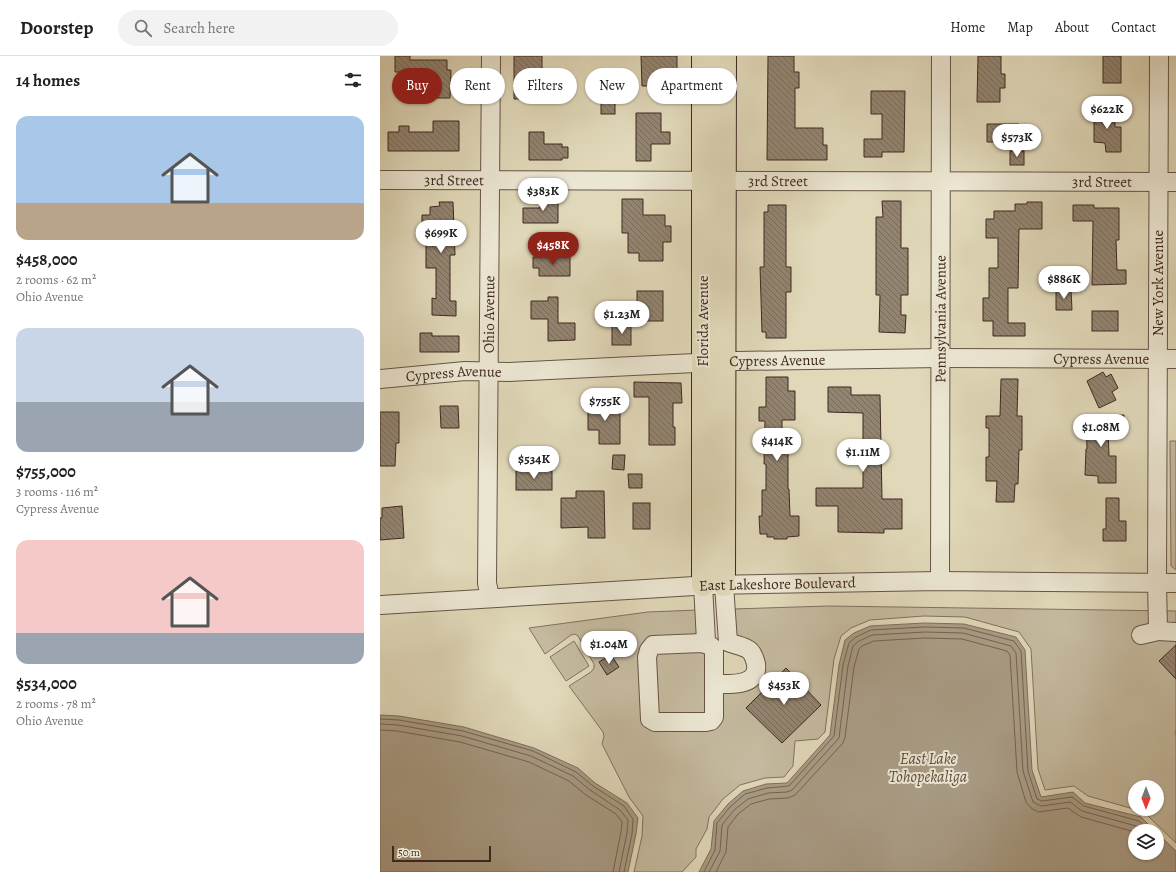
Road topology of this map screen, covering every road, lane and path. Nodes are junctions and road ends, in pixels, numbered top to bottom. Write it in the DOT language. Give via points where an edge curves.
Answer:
graph roads {
  1 [pos="491,56"];
  2 [pos="703,56"];
  3 [pos="725,56"];
  4 [pos="941,56"];
  5 [pos="1159,56"];
  6 [pos="380,180"];
  7 [pos="491,180"];
  8 [pos="703,180"];
  9 [pos="725,180"];
  10 [pos="940,182"];
  11 [pos="1158,182"];
  12 [pos="1176,182"];
  13 [pos="940,358"];
  14 [pos="1158,359"];
  15 [pos="1176,359"];
  16 [pos="713,362"];
  17 [pos="488,372"];
  18 [pos="380,379"];
  19 [pos="940,581"];
  20 [pos="1157,582"];
  21 [pos="1176,582"];
  22 [pos="714,585"];
  23 [pos="490,597"];
  24 [pos="380,605"];
  25 [pos="1176,632"];
  26 [pos="715,645"];
  27 [pos="714,684"];
  1 -- 7 [label="street, Ohio Avenue"];
  2 -- 8 [label="main road, Florida Avenue"];
  3 -- 9 [label="main road, Florida Avenue"];
  4 -- 10 [label="street, Pennsylvania Avenue"];
  5 -- 11 [label="street, New York Avenue"];
  6 -- 7 [label="street, 3rd Street"];
  7 -- 8 [label="street, 3rd Street"];
  7 -- 17 [label="street, Ohio Avenue"];
  8 -- 9 [label="street, 3rd Street"];
  8 -- 16 [label="main road, Florida Avenue"];
  9 -- 10 [label="street, 3rd Street"];
  9 -- 16 [label="main road, Florida Avenue"];
  10 -- 11 [label="street, 3rd Street"];
  10 -- 13 [label="street, Pennsylvania Avenue"];
  11 -- 12 [label="street, 3rd Street"];
  11 -- 14 [label="street, New York Avenue"];
  13 -- 14 [label="street, Cypress Avenue"];
  13 -- 16 [label="street, Cypress Avenue"];
  13 -- 19 [label="street, Pennsylvania Avenue"];
  14 -- 15 [label="street, Cypress Avenue"];
  14 -- 20 [label="street, New York Avenue"];
  16 -- 17 [label="street, Cypress Avenue"];
  16 -- 22 [label="main road, Florida Avenue"];
  17 -- 18 [label="street, Cypress Avenue" via="465,371"];
  17 -- 23 [label="street, Ohio Avenue" via="487,583"];
  19 -- 20 [label="street, East Lakeshore Boulevard"];
  19 -- 22 [label="street, East Lakeshore Boulevard"];
  20 -- 21 [label="street, East Lakeshore Boulevard"];
  20 -- 25 [label="street, New York Avenue" via="1150,633"];
  22 -- 23 [label="street, East Lakeshore Boulevard"];
  22 -- 26 [label="street"];
  22 -- 26 [label="street" via="706,641"];
  23 -- 24 [label="street, East Lakeshore Boulevard"];
  26 -- 27 [label="street"];
  26 -- 27 [label="street" via="749,650 756,663 756,671 749,680 741,683"];
  26 -- 27 [label="street" via="653,644 648,650 647,657 650,719 655,722 711,721 714,717"];
}
